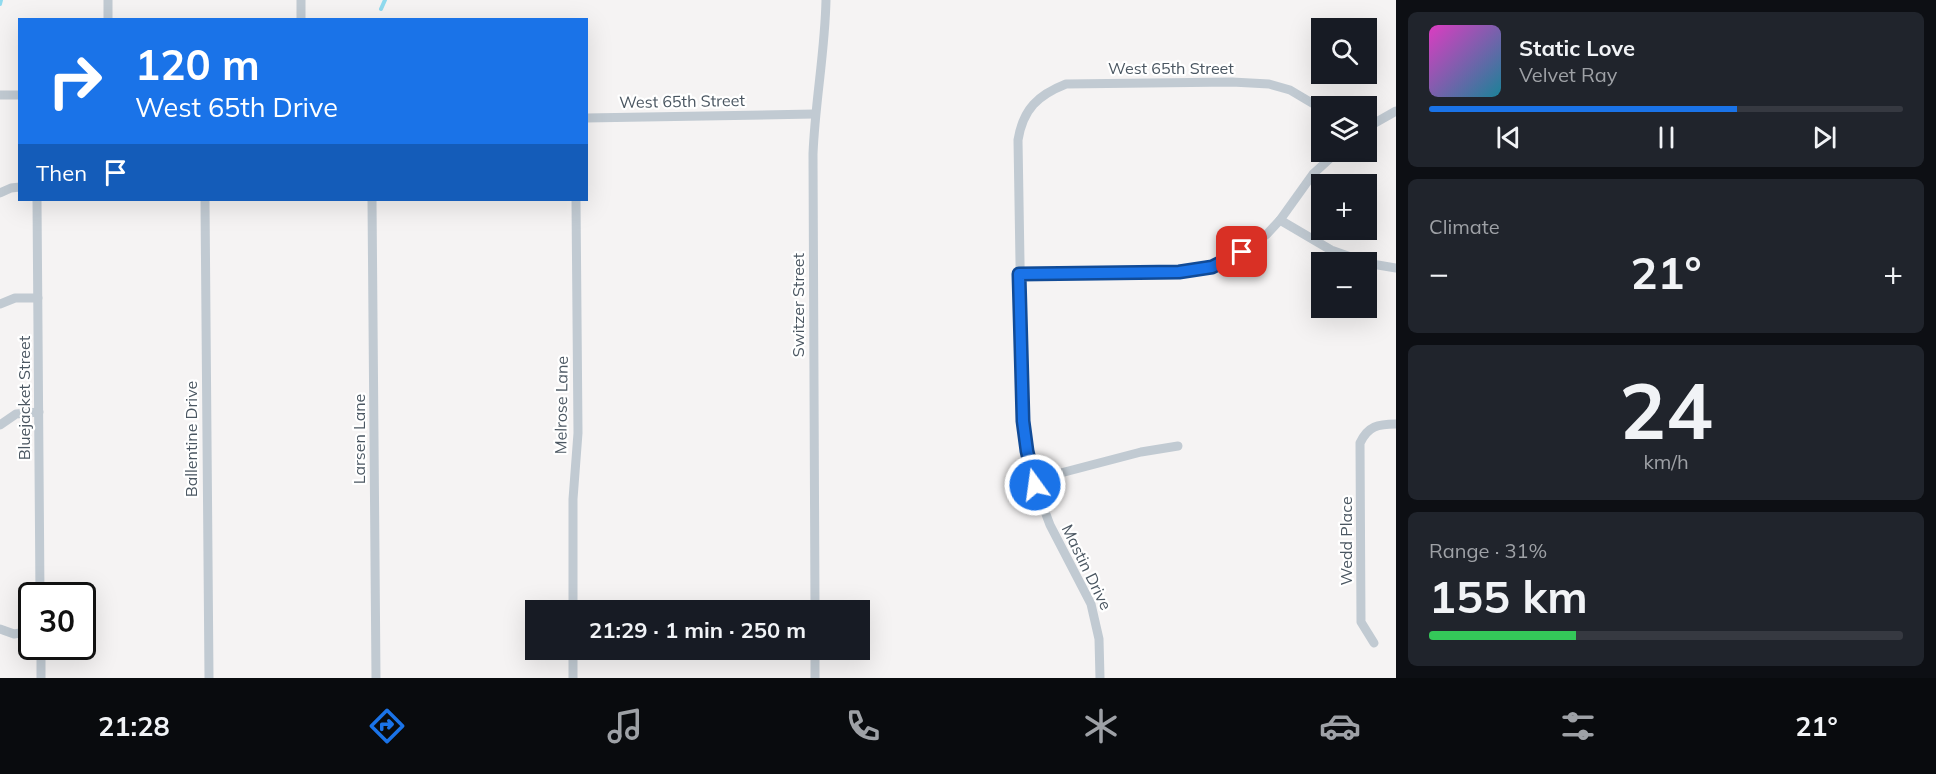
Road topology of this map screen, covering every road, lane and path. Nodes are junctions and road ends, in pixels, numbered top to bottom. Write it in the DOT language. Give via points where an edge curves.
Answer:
graph roads {
  1 [pos="108,0"];
  2 [pos="301,0"];
  3 [pos="826,0"];
  4 [pos="108,18"];
  5 [pos="301,18"];
  6 [pos="0,95"];
  7 [pos="18,95"];
  8 [pos="1311,102"];
  9 [pos="1396,111"];
  10 [pos="814,114"];
  11 [pos="1027,114"];
  12 [pos="588,118"];
  13 [pos="1377,122"];
  14 [pos="1326,162"];
  15 [pos="18,187"];
  16 [pos="0,193"];
  17 [pos="37,201"];
  18 [pos="205,201"];
  19 [pos="372,201"];
  20 [pos="576,201"];
  21 [pos="1280,220"];
  22 [pos="1336,252"];
  23 [pos="1377,265"];
  24 [pos="1396,268"];
  25 [pos="1019,274"];
  26 [pos="38,298"];
  27 [pos="0,304"];
  28 [pos="39,412"];
  29 [pos="1396,424"];
  30 [pos="0,425"];
  31 [pos="1178,446"];
  32 [pos="1034,480"];
  33 [pos="40,582"];
  34 [pos="573,600"];
  35 [pos="815,600"];
  36 [pos="0,629"];
  37 [pos="18,633"];
  38 [pos="1374,644"];
  39 [pos="41,660"];
  40 [pos="573,660"];
  41 [pos="815,660"];
  42 [pos="41,678"];
  43 [pos="209,678"];
  44 [pos="376,678"];
  45 [pos="573,678"];
  46 [pos="816,678"];
  47 [pos="1100,678"];
  1 -- 4 [label="street"];
  2 -- 5 [label="street"];
  3 -- 10 [label="street, Switzer Street"];
  6 -- 7 [label="street"];
  8 -- 11 [label="street, West 65th Street" via="1269,84 1066,84 1037,99"];
  9 -- 13 [label="street"];
  10 -- 12 [label="street, West 65th Street"];
  10 -- 35 [label="street, Switzer Street"];
  11 -- 25 [label="street, Mastin Drive" via="1018,140"];
  14 -- 21 [label="street"];
  15 -- 16 [label="street"];
  17 -- 26 [label="street, Bluejacket Street"];
  18 -- 43 [label="street, Ballentine Drive"];
  19 -- 44 [label="street, Larsen Lane"];
  20 -- 34 [label="street, Melrose Lane" via="578,433 573,499"];
  21 -- 22 [label="street"];
  21 -- 25 [label="street" via="1253,245 1212,267 1190,271"];
  23 -- 24 [label="street"];
  25 -- 32 [label="street, Mastin Drive" via="1023,421"];
  26 -- 27 [label="street" via="15,298"];
  26 -- 28 [label="street, Bluejacket Street"];
  28 -- 30 [label="street" via="16,414"];
  28 -- 33 [label="street, Bluejacket Street"];
  29 -- 38 [label="street, Wedd Place" via="1370,428 1360,443 1361,622"];
  31 -- 32 [label="street"];
  32 -- 47 [label="street, Mastin Drive" via="1050,525 1091,604 1099,639"];
  36 -- 37 [label="street"];
  39 -- 42 [label="street"];
  40 -- 45 [label="street"];
  41 -- 46 [label="street"];
}
